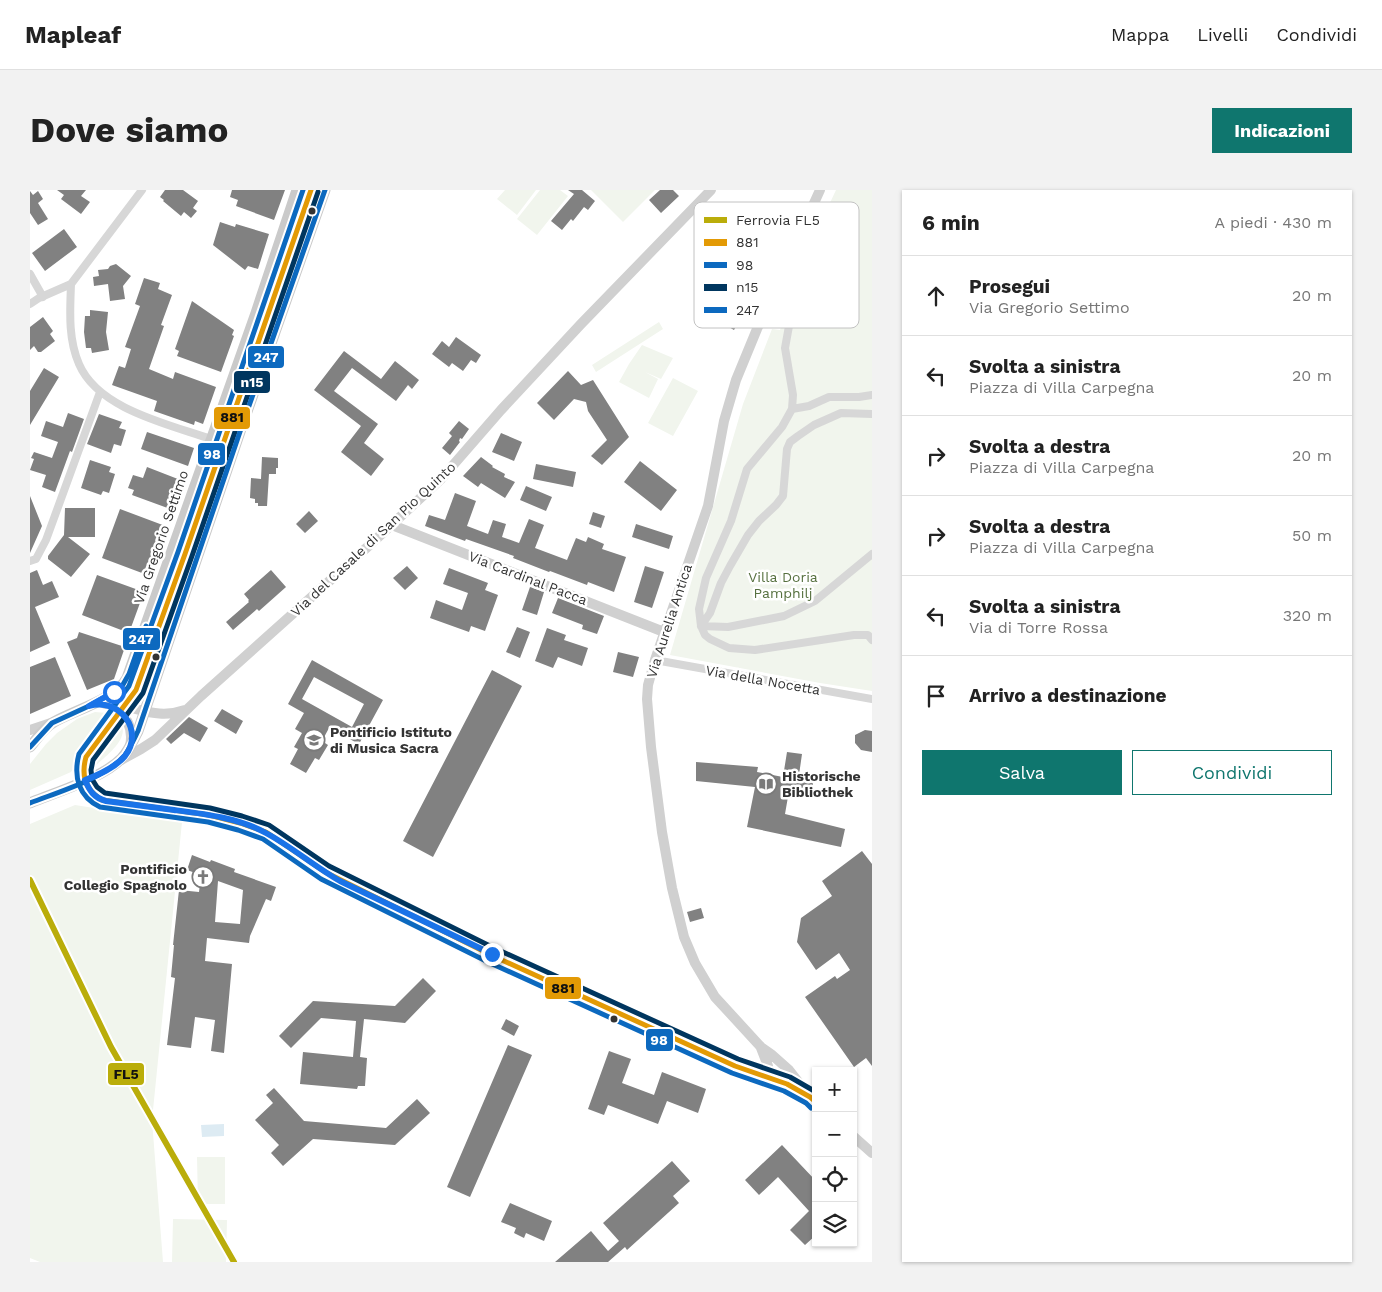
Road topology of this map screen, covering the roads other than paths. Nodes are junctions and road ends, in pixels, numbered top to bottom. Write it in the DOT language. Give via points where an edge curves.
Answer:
graph roads {
  1 [pos="142,190"];
  2 [pos="297,190"];
  3 [pos="325,190"];
  4 [pos="711,190"];
  5 [pos="820,190"];
  6 [pos="699,202"];
  7 [pos="815,202"];
  8 [pos="694,208"];
  9 [pos="30,274"];
  10 [pos="72,284"];
  11 [pos="43,297"];
  12 [pos="30,304"];
  13 [pos="758,328"];
  14 [pos="789,328"];
  15 [pos="100,392"];
  16 [pos="872,395"];
  17 [pos="859,397"];
  18 [pos="872,401"];
  19 [pos="792,410"];
  20 [pos="872,414"];
  21 [pos="211,439"];
  22 [pos="392,524"];
  23 [pos="872,554"];
  24 [pos="30,561"];
  25 [pos="700,626"];
  26 [pos="664,632"];
  27 [pos="872,640"];
  28 [pos="655,660"];
  29 [pos="872,699"];
  30 [pos="105,704"];
  31 [pos="89,706"];
  32 [pos="186,710"];
  33 [pos="145,712"];
  34 [pos="52,723"];
  35 [pos="30,730"];
  36 [pos="30,748"];
  37 [pos="124,756"];
  38 [pos="85,780"];
  39 [pos="30,803"];
  40 [pos="761,1047"];
  41 [pos="766,1076"];
  42 [pos="812,1099"];
  43 [pos="812,1099"];
  44 [pos="857,1140"];
  45 [pos="872,1154"];
  1 -- 10 [label="street"];
  2 -- 21 [label="main road, Via Gregorio Settimo"];
  3 -- 33 [label="main road"];
  4 -- 6 [label="main road, Via del Casale di San Pio Quinto"];
  5 -- 7 [label="main road, Via Aurelia Antica"];
  8 -- 22 [label="main road, Via del Casale di San Pio Quinto" via="500,410 451,469"];
  9 -- 11 [label="street"];
  10 -- 11 [label="street"];
  10 -- 15 [label="street" via="70,321 74,352 86,378"];
  11 -- 12 [label="street"];
  13 -- 26 [label="main road, Via Aurelia Antica" via="732,394 708,506"];
  14 -- 19 [label="street" via="785,348"];
  15 -- 21 [label="street" via="131,411"];
  15 -- 24 [label="street" via="46,540 36,559"];
  16 -- 17 [label="street"];
  17 -- 18 [label="street"];
  17 -- 19 [label="street" via="829,397"];
  19 -- 25 [label="street" via="747,469 731,521 706,578"];
  20 -- 25 [label="street" via="840,413 814,425 790,442 783,496 748,535 721,583 710,613"];
  21 -- 31 [label="main road, Via Gregorio Settimo" via="127,678 118,690"];
  22 -- 26 [label="main road, Via Cardinal Pacca"];
  22 -- 32 [label="main road, Via del Casale di San Pio Quinto"];
  23 -- 25 [label="street" via="815,601 784,616 728,626"];
  25 -- 27 [label="street" via="710,639 729,648 755,650 854,635 868,635"];
  26 -- 28 [label="main road, Via Aurelia Antica"];
  28 -- 29 [label="street, Via della Nocetta"];
  28 -- 40 [label="main road, Via Aurelia Antica" via="647,692 649,734 662,832 680,922 689,950 708,986"];
  30 -- 31 [label="main road"];
  30 -- 33 [label="main road" via="120,704"];
  30 -- 37 [label="main road" via="120,711 129,724 130,746"];
  31 -- 34 [label="main road, Via Gregorio Settimo"];
  32 -- 33 [label="main road" via="170,714"];
  32 -- 37 [label="main road, Via del Casale di San Pio Quinto" via="148,745"];
  33 -- 37 [label="main road"];
  34 -- 35 [label="main road"];
  34 -- 36 [label="main road"];
  37 -- 38 [label="main road"];
  38 -- 39 [label="main road"];
  38 -- 41 [label="main road" via="90,791 100,799 213,816 266,832 349,885 592,1001 736,1066"];
  40 -- 41 [label="main road, Via Aurelia Antica" via="768,1066"];
  40 -- 42 [label="main road, Via Aurelia Antica" via="789,1070"];
  41 -- 43 [label="main road"];
  44 -- 45 [label="main road"];
}
